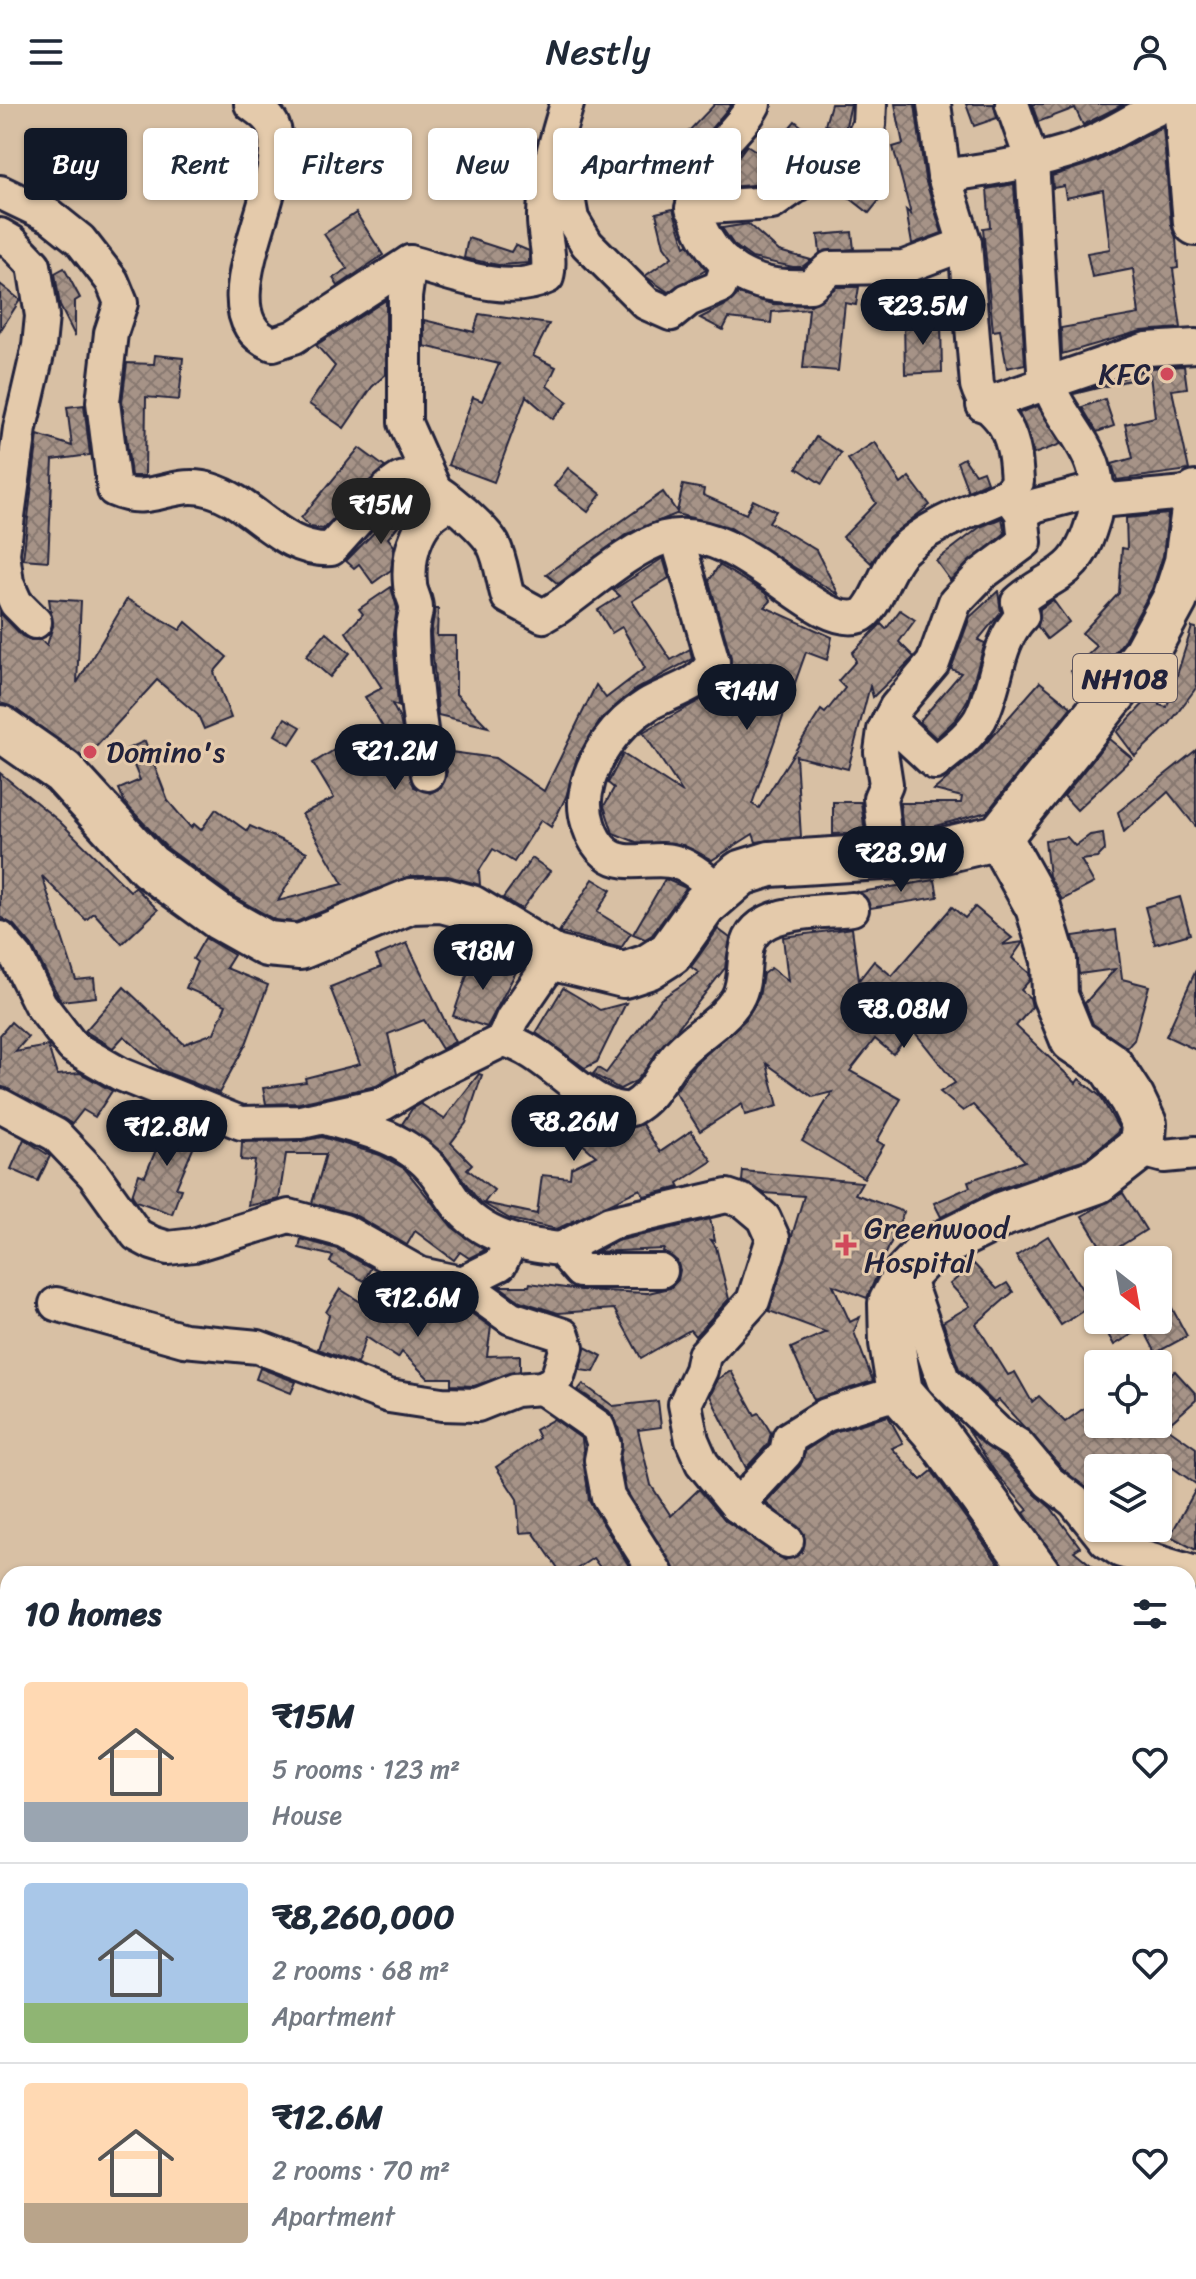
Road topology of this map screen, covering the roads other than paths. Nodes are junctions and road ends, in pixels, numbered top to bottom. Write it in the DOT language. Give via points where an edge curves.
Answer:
graph roads {
  1 [pos="251,104"];
  2 [pos="567,104"];
  3 [pos="754,104"];
  4 [pos="870,104"];
  5 [pos="934,104"];
  6 [pos="1012,104"];
  7 [pos="1186,104"];
  8 [pos="1147,108"];
  9 [pos="550,161"];
  10 [pos="1032,161"];
  11 [pos="944,176"];
  12 [pos="0,192"];
  13 [pos="692,208"];
  14 [pos="1196,223"];
  15 [pos="10,243"];
  16 [pos="965,244"];
  17 [pos="410,262"];
  18 [pos="728,264"];
  19 [pos="118,311"];
  20 [pos="1196,346"];
  21 [pos="1048,385"];
  22 [pos="983,405"];
  23 [pos="1098,489"];
  24 [pos="443,496"];
  25 [pos="1015,503"];
  26 [pos="1195,508"];
  27 [pos="677,537"];
  28 [pos="35,622"];
  29 [pos="889,720"];
  30 [pos="0,728"];
  31 [pos="428,774"];
  32 [pos="999,837"];
  33 [pos="887,857"];
  34 [pos="718,891"];
  35 [pos="852,909"];
  36 [pos="0,938"];
  37 [pos="554,958"];
  38 [pos="503,1040"];
  39 [pos="0,1105"];
  40 [pos="326,1118"];
  41 [pos="1138,1149"];
  42 [pos="1196,1153"];
  43 [pos="511,1242"];
  44 [pos="561,1249"];
  45 [pos="661,1271"];
  46 [pos="906,1274"];
  47 [pos="462,1283"];
  48 [pos="56,1304"];
  49 [pos="542,1388"];
  50 [pos="900,1392"];
  51 [pos="737,1506"];
  52 [pos="787,1541"];
  53 [pos="652,1566"];
  54 [pos="1032,1566"];
  55 [pos="1172,1566"];
  1 -- 17 [label="street" via="274,127 275,142 266,204 242,293 259,339 273,344 294,337"];
  2 -- 9 [label="street"];
  3 -- 13 [label="street" via="718,144 698,177"];
  4 -- 13 [label="street" via="869,125 854,156 802,182 784,198"];
  5 -- 11 [label="street"];
  6 -- 10 [label="street"];
  7 -- 14 [label="highway"];
  8 -- 10 [label="street" via="1082,147"];
  9 -- 17 [label="street" via="544,214 547,277 531,284 486,281"];
  9 -- 18 [label="street" via="566,185 572,219 587,244 655,310 671,314 688,300 720,287"];
  10 -- 11 [label="street"];
  10 -- 21 [label="street"];
  11 -- 16 [label="street"];
  12 -- 19 [label="street" via="50,216 80,240 112,281 121,303"];
  13 -- 18 [label="street"];
  15 -- 19 [label="street" via="22,222 48,233 70,255 103,305"];
  15 -- 28 [label="street" via="34,265 42,316 3,553 16,603"];
  16 -- 18 [label="street" via="904,267 830,268 810,286 766,283"];
  16 -- 22 [label="street"];
  17 -- 24 [label="street" via="405,423"];
  19 -- 24 [label="street" via="103,402 114,490 134,499 189,485 211,490 312,550 331,549 402,478 413,478"];
  20 -- 21 [label="street" via="1147,349"];
  21 -- 22 [label="street"];
  21 -- 23 [label="street" via="1092,459"];
  22 -- 25 [label="street" via="1004,424 1015,449"];
  23 -- 25 [label="street" via="1037,505"];
  23 -- 26 [label="street" via="1110,500"];
  23 -- 29 [label="street" via="1082,551 1063,572 1018,602 1022,616 1006,636 985,706 971,732 935,763"];
  24 -- 27 [label="street" via="493,544 508,597 543,616 638,551"];
  24 -- 31 [label="street" via="423,523 410,569 416,608 414,684"];
  25 -- 27 [label="street" via="922,536 901,552 881,581 875,602 862,615 845,617 762,569 743,552 720,542"];
  25 -- 29 [label="street" via="1025,542 955,602 933,663"];
  26 -- 32 [label="highway, NH108" via="1175,599 1144,656"];
  27 -- 34 [label="street" via="713,662 699,679 627,719 589,773 583,807 606,854 622,861 676,862"];
  29 -- 33 [label="street" via="881,752 886,784 880,798"];
  30 -- 37 [label="highway" via="63,772 149,866 267,944 300,947 411,901 442,900 471,908"];
  32 -- 33 [label="highway" via="928,854"];
  32 -- 41 [label="highway" via="1038,907 1054,960 1055,996 1073,1040 1110,1065 1144,1124"];
  33 -- 34 [label="highway" via="770,864 741,873"];
  34 -- 37 [label="highway" via="670,953 648,967 624,975"];
  35 -- 38 [label="street" via="775,919 759,928 747,944 738,997 631,1109 610,1108 534,1050"];
  36 -- 40 [label="street" via="73,1047 120,1074 241,1123"];
  37 -- 38 [label="street"];
  38 -- 40 [label="street" via="383,1104"];
  39 -- 47 [label="street" via="56,1135 94,1175 137,1235 152,1243 168,1248 194,1245 289,1216 344,1231 420,1274"];
  40 -- 43 [label="street" via="409,1148 442,1177 472,1218"];
  41 -- 42 [label="street" via="1164,1156"];
  41 -- 46 [label="highway" via="1097,1181 1003,1214 928,1251"];
  43 -- 44 [label="street"];
  43 -- 47 [label="street" via="500,1264"];
  44 -- 45 [label="street" via="580,1271"];
  44 -- 51 [label="street" via="610,1223 707,1199 727,1196 745,1202 764,1218 773,1238 753,1301 704,1355 685,1404 702,1463"];
  46 -- 50 [label="highway" via="891,1303"];
  46 -- 55 [label="street" via="943,1380 1018,1445 1106,1541 1121,1551"];
  47 -- 49 [label="street" via="511,1318 566,1339 558,1376"];
  48 -- 49 [label="street" via="184,1340 258,1347 389,1396 477,1405 515,1390"];
  49 -- 53 [label="street" via="598,1427 608,1497"];
  50 -- 51 [label="street" via="826,1415 789,1438 786,1453"];
  50 -- 54 [label="highway"];
  51 -- 52 [label="street"];
}
